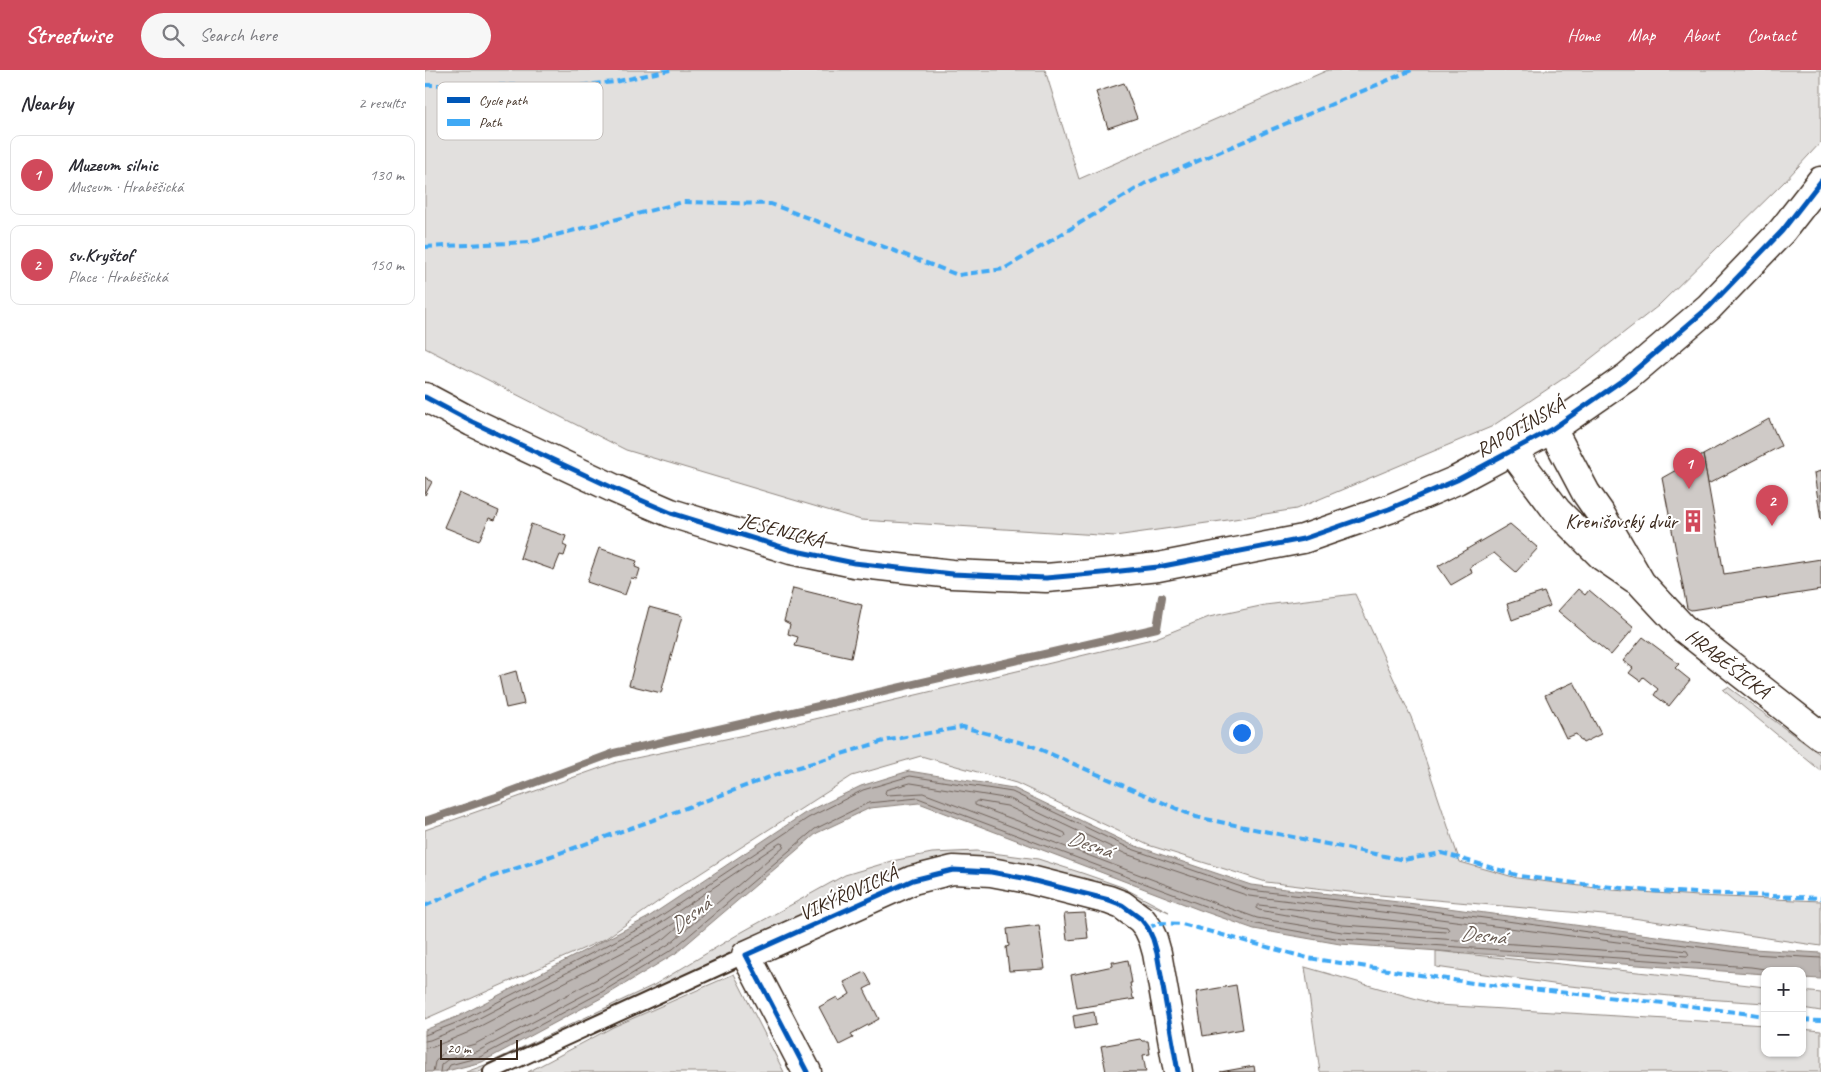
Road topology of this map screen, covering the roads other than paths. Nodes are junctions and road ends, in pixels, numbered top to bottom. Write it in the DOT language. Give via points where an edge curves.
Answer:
graph roads {
  1 [pos="1821,181"];
  2 [pos="425,397"];
  3 [pos="1552,429"];
  4 [pos="1512,451"];
  5 [pos="1158,567"];
  6 [pos="1641,583"];
  7 [pos="1821,736"];
  8 [pos="746,955"];
  9 [pos="491,1072"];
  10 [pos="807,1072"];
  11 [pos="1178,1072"];
  1 -- 3 [label="main road, RAPOTÍNSKÁ" via="1782,230 1709,307 1627,377"];
  2 -- 5 [label="main road, JESENICKÁ" via="472,422 671,513 791,550 854,563 951,574 1046,578"];
  3 -- 4 [label="main road, RAPOTÍNSKÁ"];
  3 -- 6 [label="main road, HRABĚŠICKÁ" via="1586,493"];
  4 -- 5 [label="main road, RAPOTÍNSKÁ" via="1457,480 1389,509 1303,539"];
  4 -- 6 [label="main road, HRABĚŠICKÁ" via="1557,511 1603,557"];
  6 -- 7 [label="main road, HRABĚŠICKÁ" via="1683,628"];
  8 -- 9 [label="lane"];
  8 -- 10 [label="main road"];
  8 -- 11 [label="main road, VIKÝŘOVICKÁ" via="913,880 953,870 1023,878 1109,900 1123,905 1141,919 1153,939"];
}
